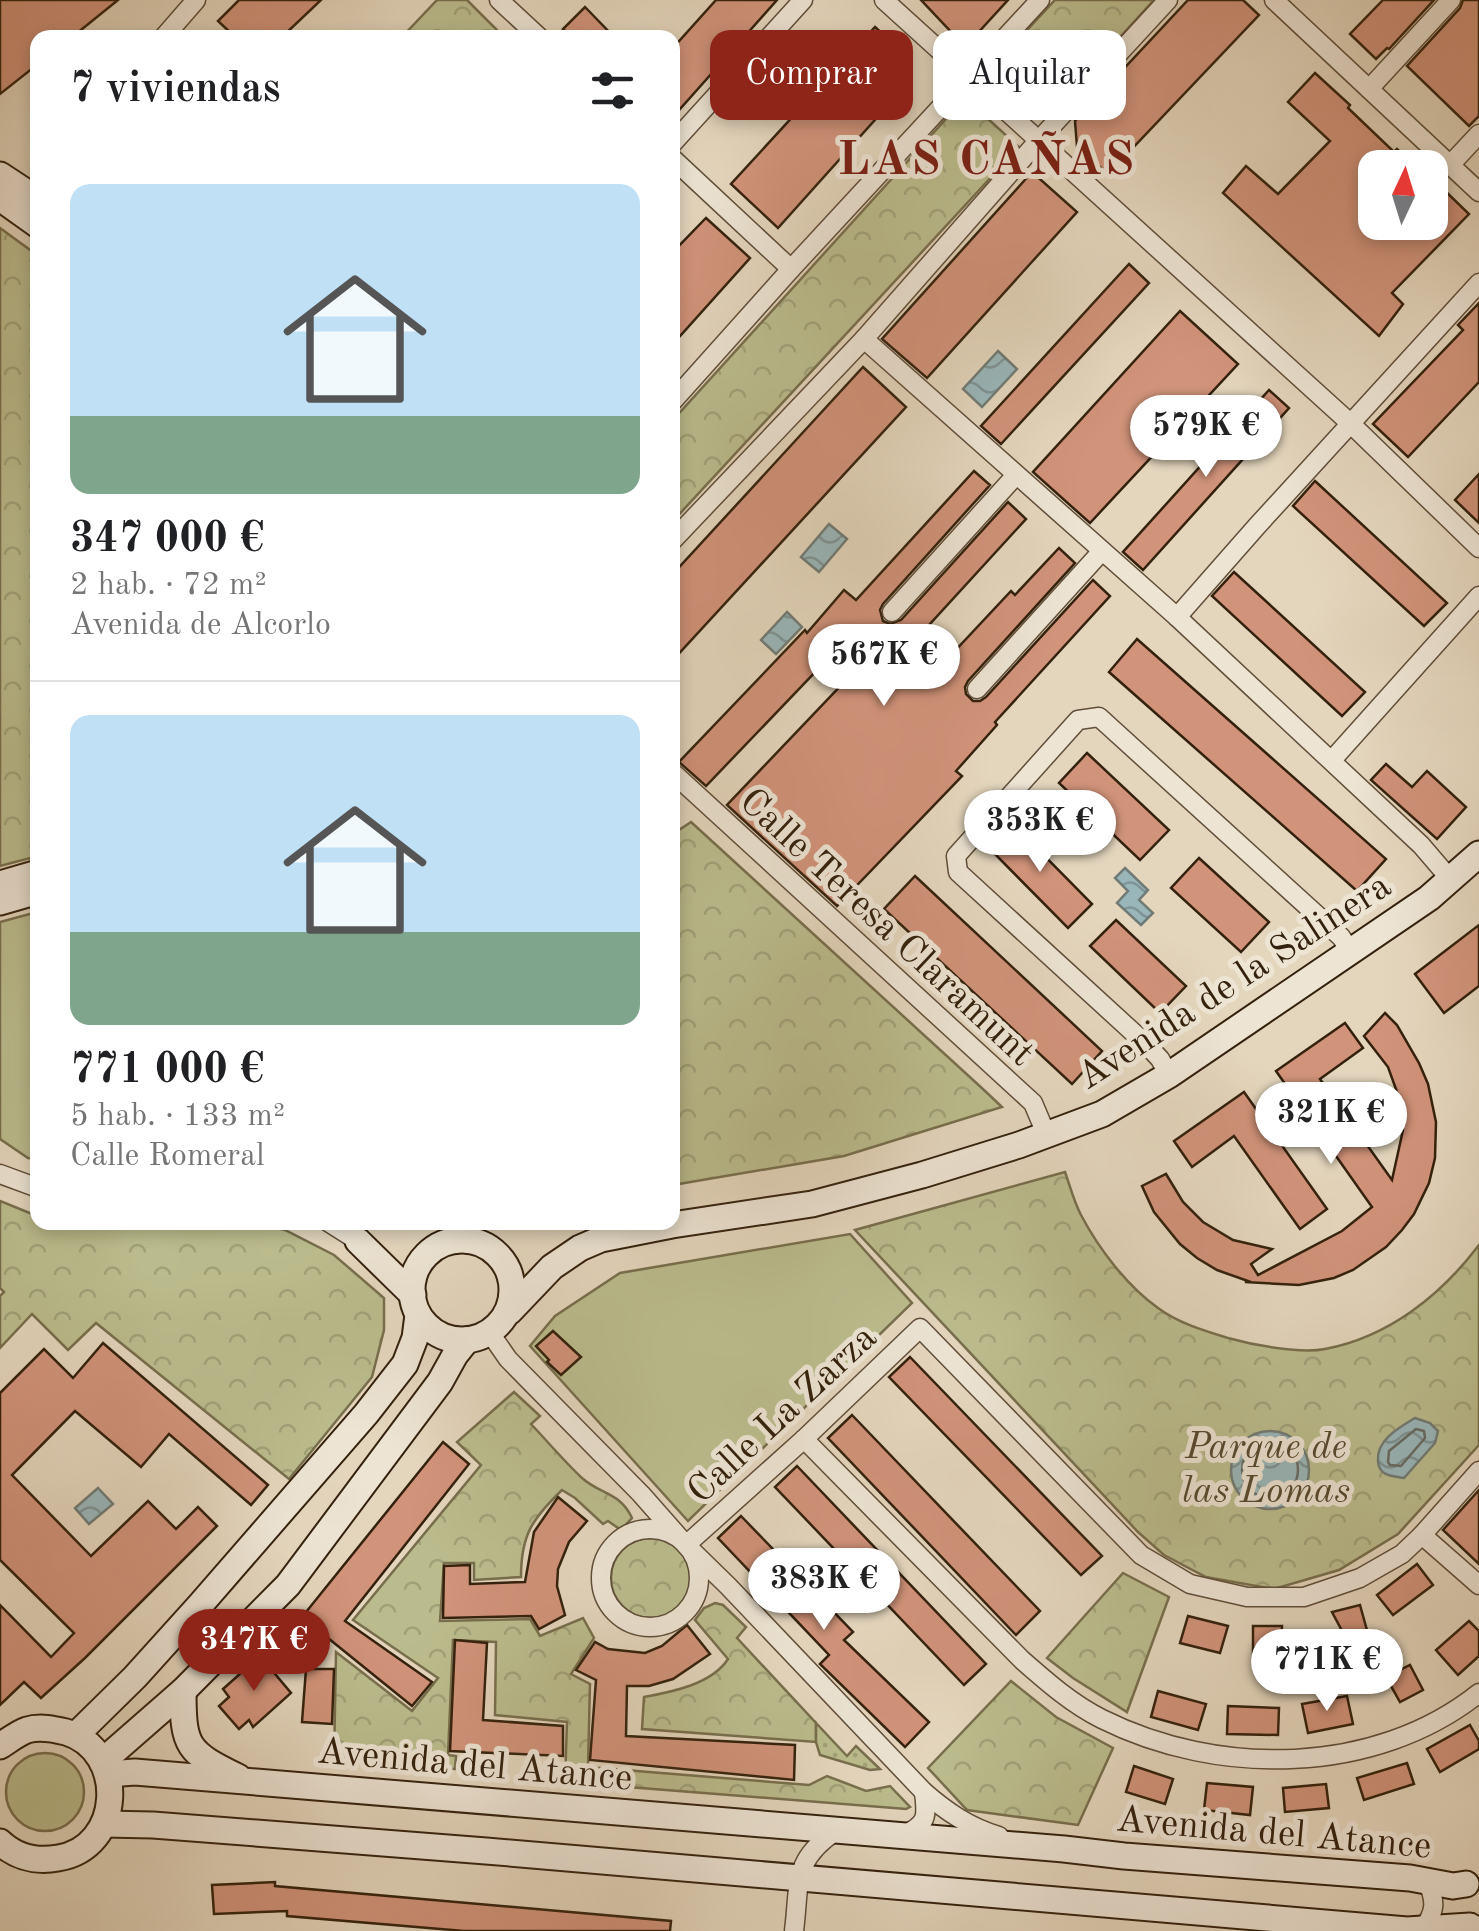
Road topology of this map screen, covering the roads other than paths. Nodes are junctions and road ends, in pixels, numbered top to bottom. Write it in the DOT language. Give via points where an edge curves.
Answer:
graph roads {
  1 [pos="196,0"];
  2 [pos="499,0"];
  3 [pos="804,0"];
  4 [pos="884,0"];
  5 [pos="1040,0"];
  6 [pos="1168,0"];
  7 [pos="1274,0"];
  8 [pos="1452,0"];
  9 [pos="169,30"];
  10 [pos="531,30"];
  11 [pos="1012,30"];
  12 [pos="933,44"];
  13 [pos="1370,90"];
  14 [pos="933,116"];
  15 [pos="1017,120"];
  16 [pos="1479,134"];
  17 [pos="680,135"];
  18 [pos="1039,140"];
  19 [pos="1450,165"];
  20 [pos="680,166"];
  21 [pos="0,175"];
  22 [pos="24,192"];
  23 [pos="1479,192"];
  24 [pos="791,270"];
  25 [pos="1479,282"];
  26 [pos="864,339"];
  27 [pos="680,393"];
  28 [pos="1350,423"];
  29 [pos="1016,475"];
  30 [pos="680,534"];
  31 [pos="1479,548"];
  32 [pos="1102,551"];
  33 [pos="1479,596"];
  34 [pos="892,612"];
  35 [pos="1177,617"];
  36 [pos="977,689"];
  37 [pos="1332,760"];
  38 [pos="680,779"];
  39 [pos="1479,854"];
  40 [pos="30,875"];
  41 [pos="1450,880"];
  42 [pos="0,884"];
  43 [pos="30,894"];
  44 [pos="0,902"];
  45 [pos="1351,952"];
  46 [pos="1169,1075"];
  47 [pos="1047,1136"];
  48 [pos="0,1174"];
  49 [pos="30,1185"];
  50 [pos="680,1224"];
  51 [pos="341,1230"];
  52 [pos="642,1230"];
  53 [pos="358,1241"];
  54 [pos="426,1254"];
  55 [pos="552,1267"];
  56 [pos="508,1270"];
  57 [pos="415,1305"];
  58 [pos="510,1311"];
  59 [pos="478,1336"];
  60 [pos="804,1438"];
  61 [pos="1479,1471"];
  62 [pos="641,1494"];
  63 [pos="640,1530"];
  64 [pos="1422,1534"];
  65 [pos="686,1545"];
  66 [pos="728,1586"];
  67 [pos="1479,1586"];
  68 [pos="698,1588"];
  69 [pos="183,1690"];
  70 [pos="1479,1693"];
  71 [pos="76,1735"];
  72 [pos="0,1746"];
  73 [pos="106,1768"];
  74 [pos="252,1783"];
  75 [pos="924,1792"];
  76 [pos="104,1824"];
  77 [pos="836,1831"];
  78 [pos="902,1836"];
  79 [pos="3,1848"];
  80 [pos="1038,1848"];
  81 [pos="800,1878"];
  82 [pos="1472,1878"];
  83 [pos="1427,1881"];
  84 [pos="1473,1928"];
  85 [pos="1423,1929"];
  86 [pos="794,1931"];
  1 -- 9 [label="street"];
  2 -- 10 [label="street"];
  3 -- 17 [label="street"];
  4 -- 12 [label="street"];
  5 -- 11 [label="street"];
  6 -- 18 [label="street"];
  7 -- 13 [label="street"];
  8 -- 13 [label="street"];
  13 -- 19 [label="street"];
  14 -- 24 [label="street"];
  15 -- 18 [label="street"];
  16 -- 19 [label="street"];
  18 -- 26 [label="street"];
  18 -- 28 [label="street"];
  19 -- 23 [label="street"];
  20 -- 24 [label="street"];
  21 -- 22 [label="main road"];
  24 -- 27 [label="street"];
  25 -- 28 [label="street"];
  26 -- 29 [label="street"];
  26 -- 30 [label="street"];
  28 -- 31 [label="street"];
  28 -- 35 [label="street"];
  29 -- 32 [label="street"];
  29 -- 34 [label="street"];
  32 -- 35 [label="street"];
  32 -- 36 [label="street"];
  33 -- 37 [label="street"];
  35 -- 37 [label="street"];
  37 -- 41 [label="street"];
  38 -- 47 [label="street, Calle Teresa Claramunt" via="1033,1103"];
  39 -- 41 [label="main road, Avenida de la Salinera"];
  40 -- 42 [label="main road"];
  41 -- 45 [label="main road, Avenida de la Salinera"];
  43 -- 44 [label="main road"];
  45 -- 46 [label="main road, Avenida de la Salinera"];
  45 -- 46 [label="street" via="1099,717 1078,720 956,856 958,872 1147,1045"];
  46 -- 47 [label="main road, Avenida de la Salinera"];
  47 -- 50 [label="main road, Avenida de la Salinera" via="812,1204"];
  48 -- 49 [label="street"];
  51 -- 53 [label="street"];
  52 -- 55 [label="main road, Avenida de la Salinera" via="580,1248"];
  53 -- 54 [label="main road" via="392,1255"];
  53 -- 57 [label="main road"];
  54 -- 56 [label="main road" via="446,1243 472,1241 498,1254"];
  54 -- 57 [label="main road" via="413,1275"];
  55 -- 56 [label="main road, Avenida de la Salinera" via="525,1274"];
  55 -- 58 [label="main road, Avenida de la Salinera"];
  56 -- 58 [label="main road"];
  57 -- 59 [label="main road" via="438,1336"];
  57 -- 71 [label="main road" via="415,1338 405,1364 366,1414"];
  58 -- 59 [label="main road"];
  59 -- 62 [label="street"];
  59 -- 69 [label="main road" via="461,1346 288,1585"];
  60 -- 64 [label="street, Calle La Zarza" via="920,1328 1141,1555 1190,1584 1247,1597 1304,1597 1360,1578"];
  60 -- 65 [label="street, Calle La Zarza"];
  60 -- 70 [label="street" via="1050,1685 1101,1719 1154,1741 1258,1760 1328,1757 1400,1738"];
  61 -- 64 [label="street"];
  62 -- 63 [label="street"];
  62 -- 65 [label="street"];
  63 -- 65 [label="street" via="673,1535"];
  63 -- 68 [label="street" via="624,1536 604,1561 603,1593 611,1608 623,1619 653,1627 682,1615"];
  64 -- 67 [label="street"];
  65 -- 66 [label="street"];
  65 -- 68 [label="street"];
  66 -- 68 [label="street"];
  66 -- 75 [label="street"];
  69 -- 73 [label="main road"];
  69 -- 74 [label="main road" via="184,1730 194,1751"];
  71 -- 72 [label="main road" via="28,1730"];
  71 -- 73 [label="main road"];
  73 -- 74 [label="main road, Avenida del Atance"];
  73 -- 76 [label="main road" via="112,1800"];
  74 -- 77 [label="main road, Avenida del Atance"];
  75 -- 78 [label="street" via="926,1814"];
  75 -- 80 [label="street" via="980,1830"];
  76 -- 79 [label="main road" via="88,1845 65,1858 26,1858"];
  76 -- 81 [label="main road"];
  77 -- 78 [label="main road, Avenida del Atance"];
  77 -- 81 [label="street" via="809,1853"];
  78 -- 80 [label="main road, Avenida del Atance"];
  80 -- 83 [label="main road, Avenida del Atance"];
  81 -- 85 [label="main road"];
  81 -- 86 [label="street"];
  82 -- 83 [label="main road, Avenida del Atance" via="1453,1886"];
  82 -- 84 [label="main road" via="1462,1906"];
  83 -- 85 [label="street" via="1435,1906"];
  84 -- 85 [label="main road"];
}
